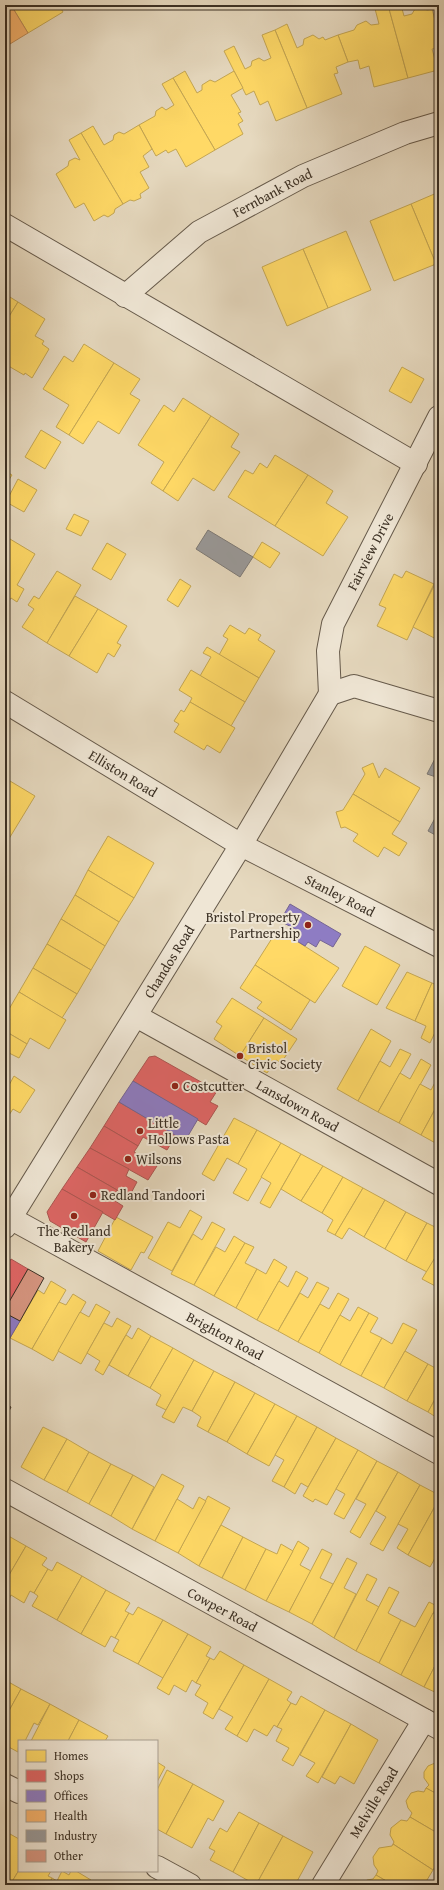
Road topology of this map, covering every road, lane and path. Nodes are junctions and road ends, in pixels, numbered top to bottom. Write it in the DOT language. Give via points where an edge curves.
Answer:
graph roads {
  1 [pos="439,123"];
  2 [pos="5,225"];
  3 [pos="125,296"];
  4 [pos="439,417"];
  5 [pos="416,464"];
  6 [pos="330,694"];
  7 [pos="5,702"];
  8 [pos="439,711"];
  9 [pos="241,845"];
  10 [pos="439,946"];
  11 [pos="136,1016"];
  12 [pos="439,1184"];
  13 [pos="8,1223"];
  14 [pos="439,1453"];
  15 [pos="5,1490"];
  16 [pos="432,1724"];
  17 [pos="5,1785"];
  18 [pos="18,1792"];
  19 [pos="158,1868"];
  20 [pos="190,1885"];
  21 [pos="324,1885"];
  1 -- 3 [label="street, Fernbank Road" via="390,139 303,176 199,232"];
  2 -- 3 [label="street"];
  3 -- 5 [label="street"];
  4 -- 5 [label="street, Fairview Drive"];
  5 -- 6 [label="street, Fairview Drive" via="333,624 328,651"];
  6 -- 8 [label="street" via="354,686"];
  6 -- 9 [label="street, Chandos Road"];
  7 -- 9 [label="street, Elliston Road"];
  9 -- 10 [label="street, Stanley Road"];
  9 -- 11 [label="street, Chandos Road"];
  11 -- 12 [label="street, Lansdown Road"];
  11 -- 13 [label="street, Chandos Road"];
  13 -- 14 [label="street, Brighton Road"];
  15 -- 16 [label="street, Cowper Road"];
  16 -- 21 [label="street, Melville Road"];
  17 -- 18 [label="street"];
  19 -- 20 [label="street"];
}
